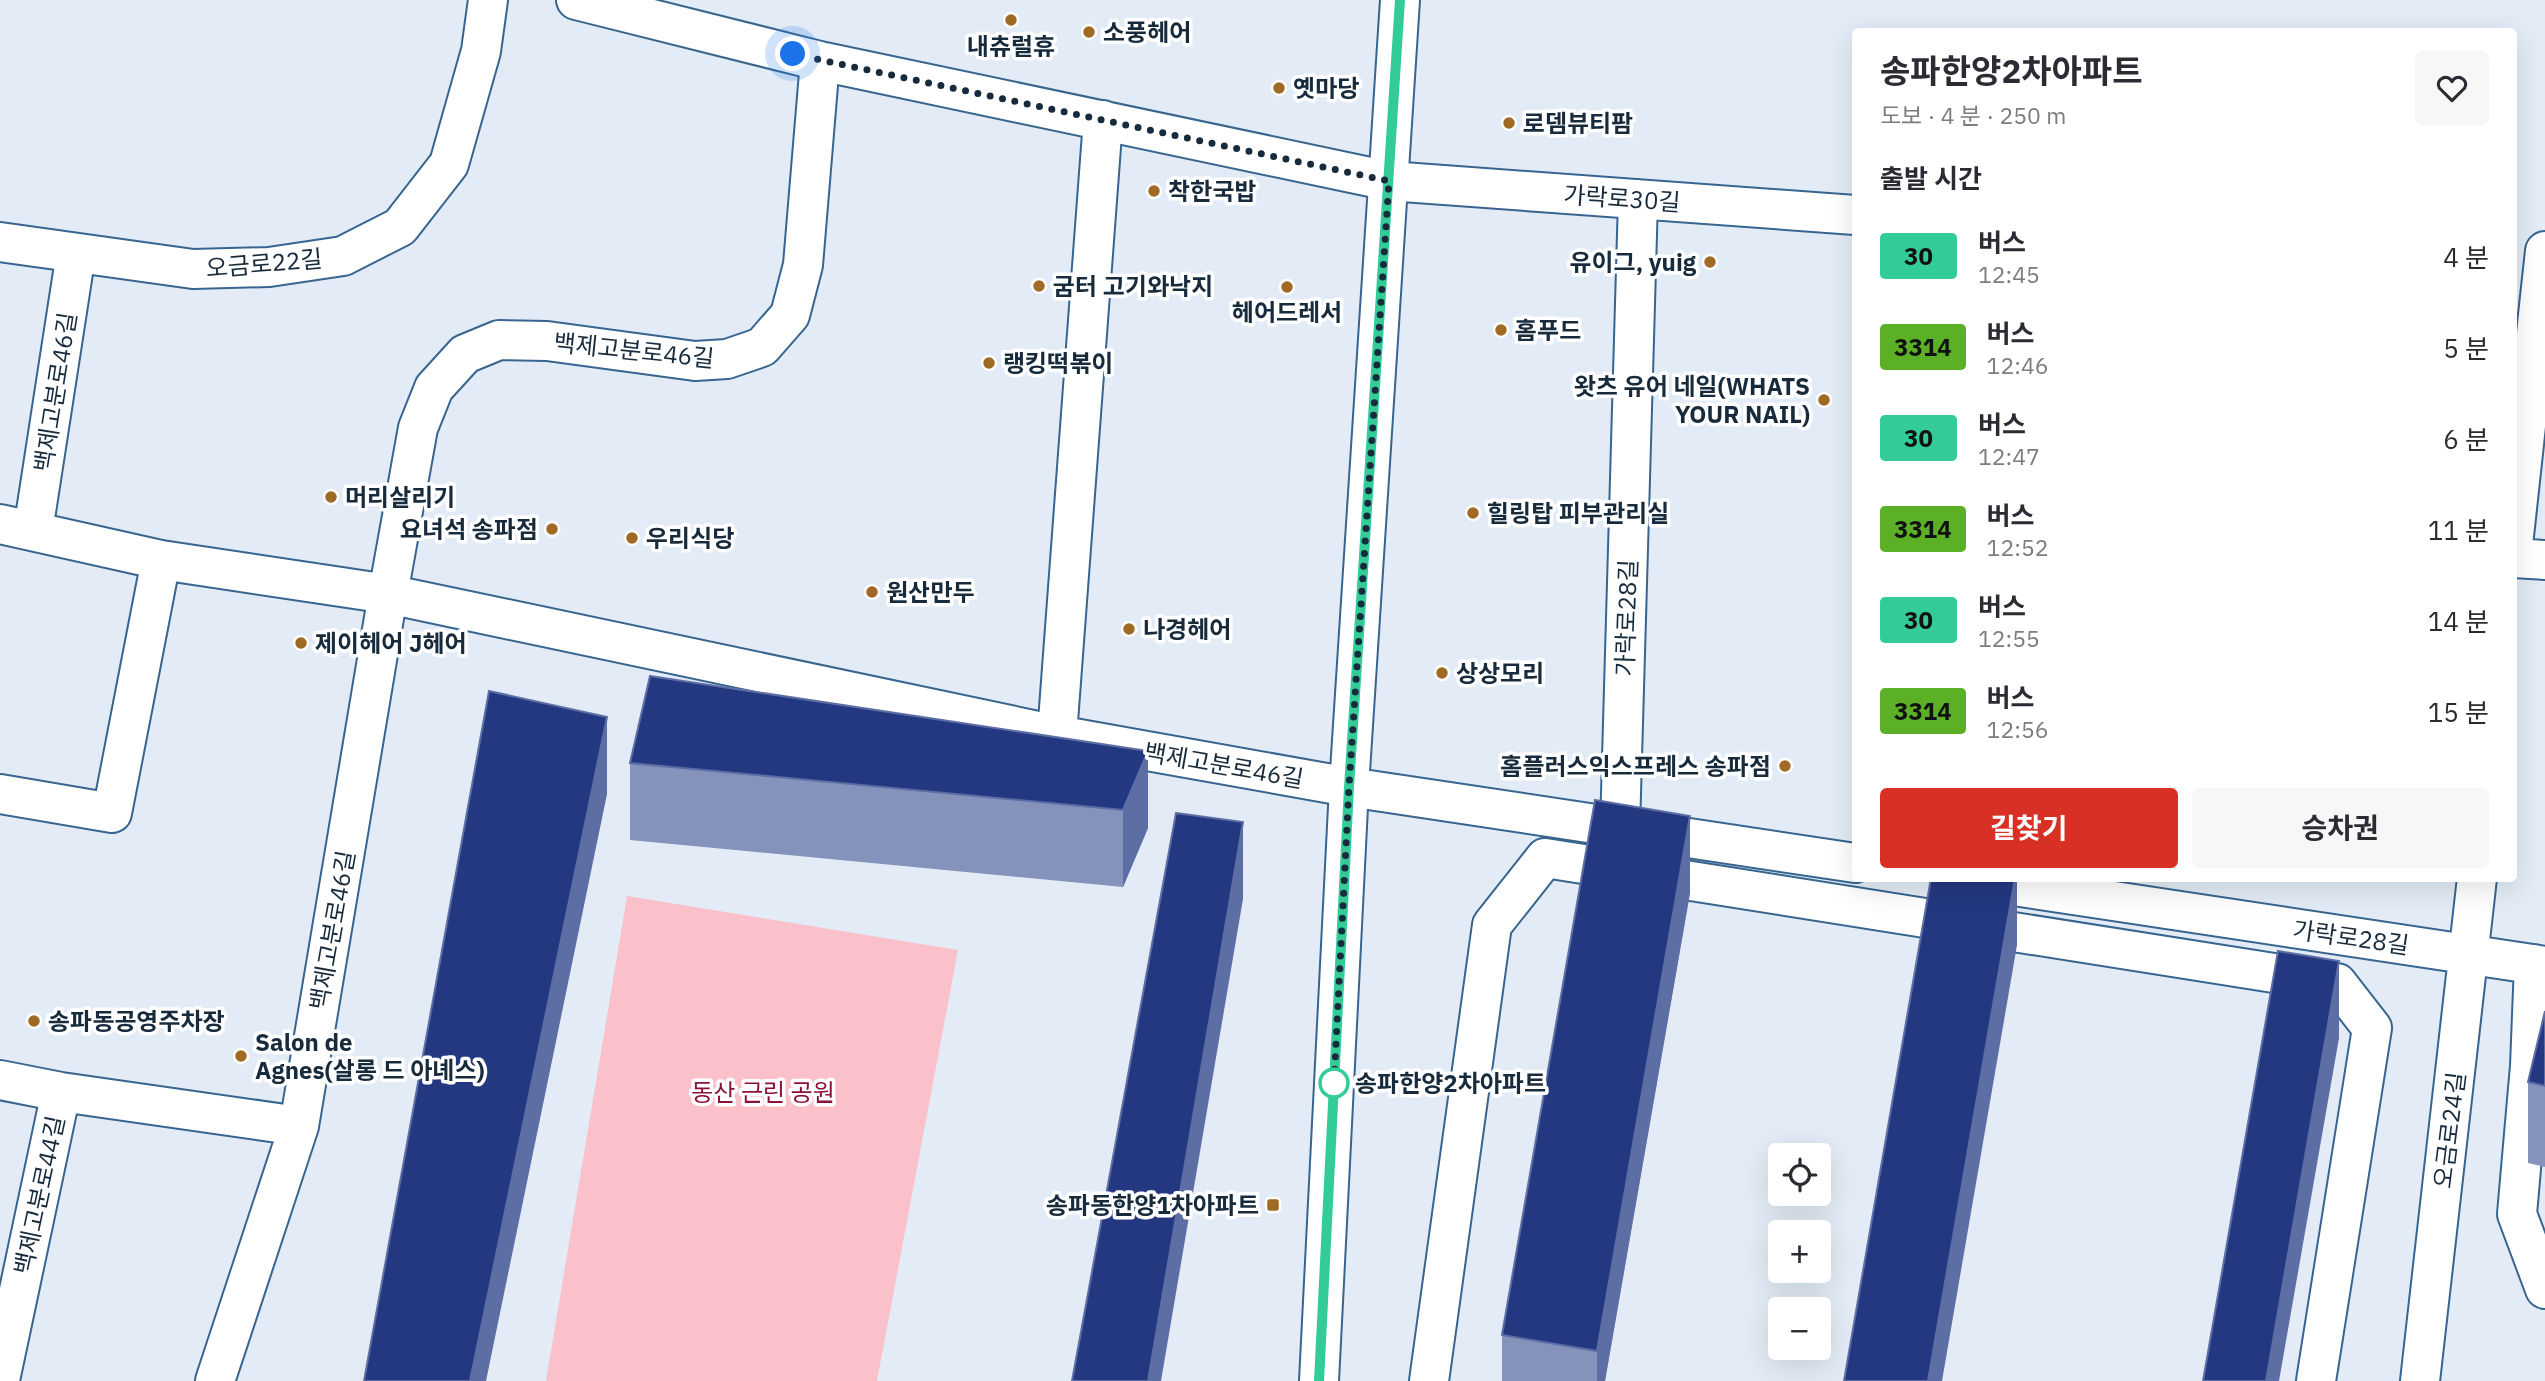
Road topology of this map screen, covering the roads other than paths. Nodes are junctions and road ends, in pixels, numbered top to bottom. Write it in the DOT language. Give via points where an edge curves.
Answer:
graph roads {
  1 [pos="488,0"];
  2 [pos="576,0"];
  3 [pos="1400,0"];
  4 [pos="820,61"];
  5 [pos="1103,120"];
  6 [pos="1389,181"];
  7 [pos="1638,199"];
  8 [pos="1852,215"];
  9 [pos="0,242"];
  10 [pos="76,253"];
  11 [pos="2534,260"];
  12 [pos="2517,491"];
  13 [pos="17,527"];
  14 [pos="2517,558"];
  15 [pos="161,560"];
  16 [pos="2545,560"];
  17 [pos="388,594"];
  18 [pos="1057,735"];
  19 [pos="1349,787"];
  20 [pos="0,794"];
  21 [pos="1620,828"];
  22 [pos="1852,863"];
  23 [pos="2014,882"];
  24 [pos="2477,882"];
  25 [pos="2158,893"];
  26 [pos="2469,954"];
  27 [pos="2540,965"];
  28 [pos="0,1080"];
  29 [pos="61,1092"];
  30 [pos="299,1126"];
  31 [pos="2545,1289"];
  32 [pos="0,1380"];
  33 [pos="215,1381"];
  34 [pos="1319,1381"];
  35 [pos="1429,1381"];
  36 [pos="2316,1381"];
  37 [pos="2420,1381"];
  1 -- 10 [label="street, 오금로22길" via="481,51 449,164 400,227 343,256 269,267 193,269"];
  2 -- 4 [label="street, 가락로30길"];
  3 -- 6 [label="street"];
  4 -- 5 [label="street, 가락로30길"];
  4 -- 17 [label="street, 백제고분로46길" via="803,265 790,315 762,347 727,359 695,361 547,341 499,340 465,354 434,388 418,428"];
  5 -- 6 [label="street, 가락로30길"];
  5 -- 18 [label="street"];
  6 -- 7 [label="street, 가락로30길"];
  6 -- 19 [label="street"];
  7 -- 8 [label="street, 가락로30길"];
  7 -- 21 [label="street, 가락로28길"];
  9 -- 10 [label="street, 오금로22길"];
  10 -- 13 [label="street, 백제고분로46길"];
  11 -- 12 [label="street"];
  13 -- 15 [label="street, 백제고분로46길"];
  14 -- 16 [label="street"];
  15 -- 17 [label="street, 백제고분로46길"];
  15 -- 20 [label="street" via="112,813"];
  17 -- 18 [label="street, 백제고분로46길"];
  17 -- 30 [label="street, 백제고분로46길"];
  18 -- 19 [label="street, 백제고분로46길"];
  19 -- 21 [label="street"];
  19 -- 34 [label="street"];
  21 -- 22 [label="street"];
  23 -- 25 [label="street, 가락로28길"];
  24 -- 26 [label="street, 오금로24길"];
  25 -- 26 [label="street, 가락로28길"];
  26 -- 27 [label="street, 가락로28길"];
  26 -- 37 [label="street, 오금로24길"];
  27 -- 31 [label="street" via="2517,1214"];
  28 -- 29 [label="street, 백제고분로44길"];
  29 -- 30 [label="street, 백제고분로44길"];
  29 -- 32 [label="street, 백제고분로44길"];
  30 -- 33 [label="street, 백제고분로46길"];
  35 -- 36 [label="street" via="1492,925 1545,858 2337,983 2372,1028"];
}
